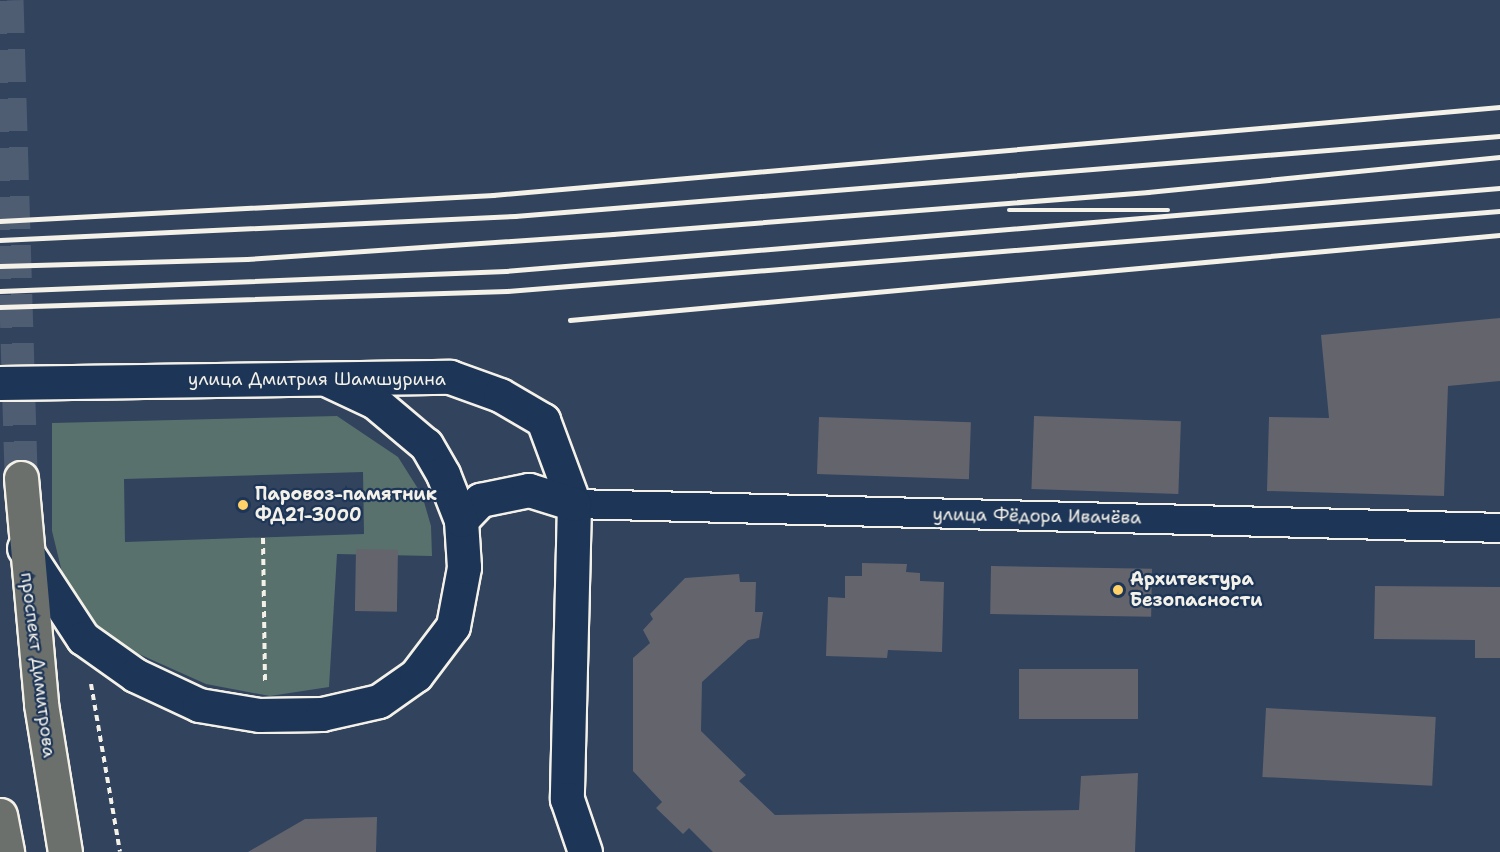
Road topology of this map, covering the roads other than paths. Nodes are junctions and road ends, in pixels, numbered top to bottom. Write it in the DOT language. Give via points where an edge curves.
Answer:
graph roads {
  1 [pos="320,376"];
  2 [pos="0,383"];
  3 [pos="21,478"];
  4 [pos="574,504"];
  5 [pos="462,520"];
  6 [pos="1500,528"];
  7 [pos="24,548"];
  8 [pos="0,815"];
  9 [pos="7,852"];
  10 [pos="65,852"];
  11 [pos="585,852"];
  1 -- 2 [label="street, улица Дмитрия Шамшурина"];
  1 -- 4 [label="street, улица Дмитрия Шамшурина" via="450,377 500,395 543,420"];
  1 -- 5 [label="street" via="375,402 426,445"];
  3 -- 7 [label="main road, проспект Димитрова"];
  4 -- 5 [label="street" via="529,490 480,500"];
  4 -- 6 [label="street, улица Фёдора Ивачёва"];
  4 -- 11 [label="street, улица Дмитрия Шамшурина" via="567,799"];
  5 -- 7 [label="street" via="463,577 453,626 416,675 379,701 322,714 266,716 199,705 135,675 83,638"];
  7 -- 10 [label="main road, проспект Димитрова" via="41,704"];
  8 -- 9 [label="main road"];
}
